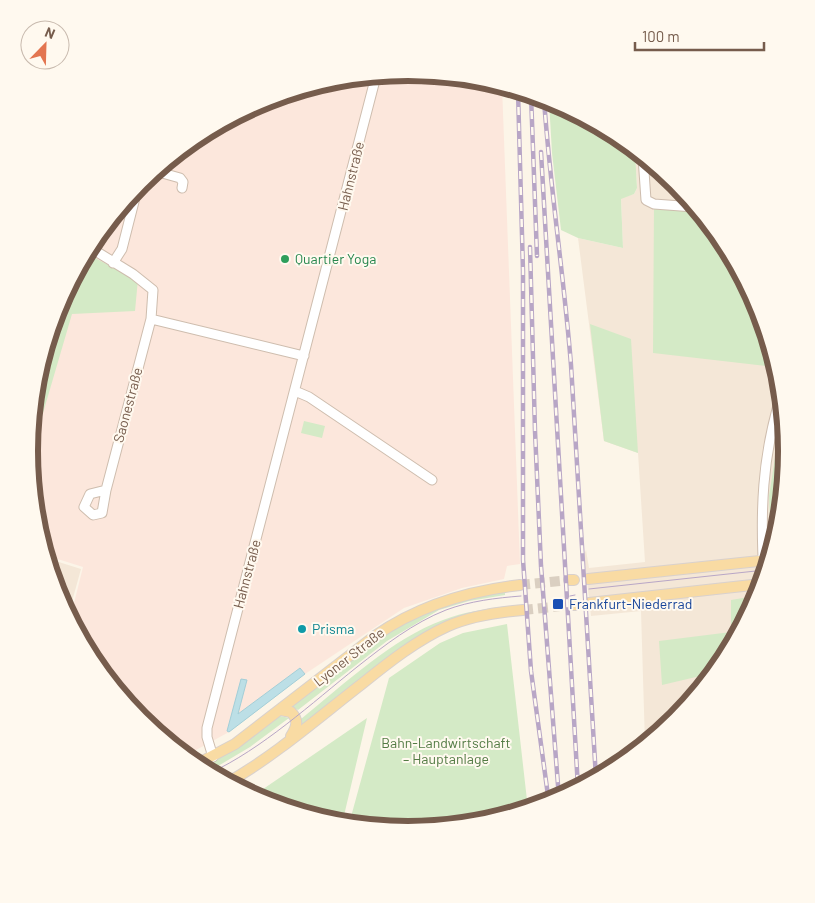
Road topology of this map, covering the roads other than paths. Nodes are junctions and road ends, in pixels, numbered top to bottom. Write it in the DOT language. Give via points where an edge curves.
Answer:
graph roads {
  1 [pos="374,83"];
  2 [pos="643,166"];
  3 [pos="164,173"];
  4 [pos="182,188"];
  5 [pos="134,203"];
  6 [pos="684,206"];
  7 [pos="96,252"];
  8 [pos="113,263"];
  9 [pos="150,319"];
  10 [pos="304,356"];
  11 [pos="294,391"];
  12 [pos="775,413"];
  13 [pos="432,480"];
  14 [pos="106,490"];
  15 [pos="765,546"];
  16 [pos="761,561"];
  17 [pos="588,579"];
  18 [pos="520,585"];
  19 [pos="752,585"];
  20 [pos="589,604"];
  21 [pos="523,610"];
  22 [pos="281,710"];
  23 [pos="290,739"];
  24 [pos="213,757"];
  25 [pos="205,761"];
  26 [pos="235,778"];
  1 -- 10 [label="street, Hahnstraße"];
  2 -- 6 [label="street" via="646,200 654,204"];
  3 -- 4 [label="street" via="180,178"];
  5 -- 8 [label="street" via="122,249"];
  7 -- 8 [label="street, Saonestraße"];
  8 -- 9 [label="street, Saonestraße" via="153,290"];
  9 -- 10 [label="street"];
  9 -- 14 [label="street, Saonestraße"];
  10 -- 11 [label="street, Hahnstraße"];
  11 -- 13 [label="street" via="309,397"];
  11 -- 24 [label="street, Hahnstraße" via="207,728"];
  12 -- 15 [label="street" via="762,490"];
  16 -- 17 [label="main road"];
  18 -- 22 [label="main road, Lyoner Straße" via="463,596 405,617 375,636"];
  19 -- 20 [label="main road"];
  21 -- 23 [label="main road, Lyoner Straße" via="467,620 434,632 392,660"];
  22 -- 23 [label="main road" via="291,712 297,722"];
  22 -- 24 [label="main road, Lyoner Straße"];
  23 -- 26 [label="main road, Lyoner Straße"];
  24 -- 25 [label="main road, Lyoner Straße"];
}
